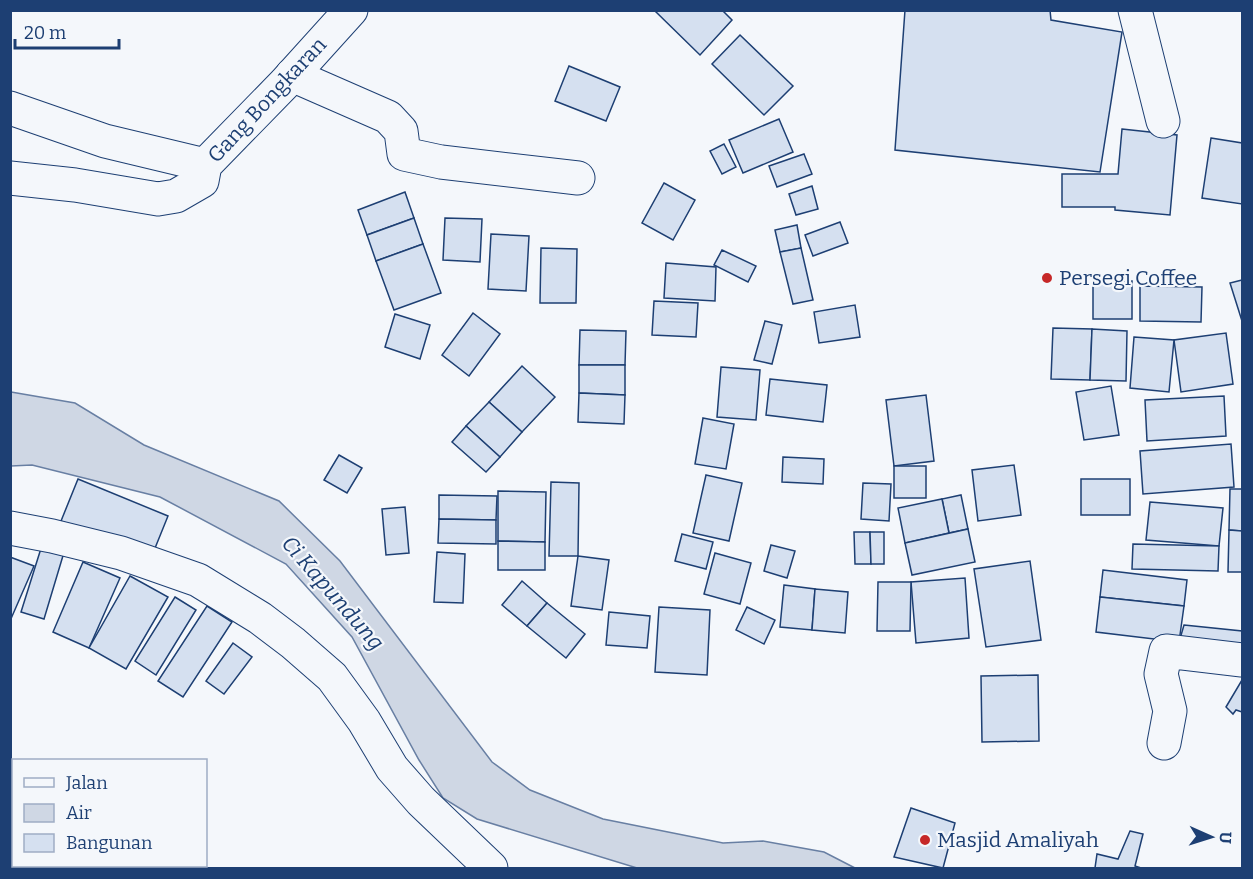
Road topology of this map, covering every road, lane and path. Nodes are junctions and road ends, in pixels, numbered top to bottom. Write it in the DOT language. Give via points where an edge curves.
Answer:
graph roads {
  1 [pos="351,10"];
  2 [pos="1134,10"];
  3 [pos="292,75"];
  4 [pos="10,108"];
  5 [pos="1163,121"];
  6 [pos="205,165"];
  7 [pos="10,178"];
  8 [pos="578,178"];
  9 [pos="10,528"];
  10 [pos="1242,660"];
  11 [pos="1164,742"];
  12 [pos="491,868"];
  1 -- 3 [label="street, Gang Bongkaran"];
  2 -- 5 [label="street"];
  3 -- 6 [label="street, Gang Bongkaran"];
  3 -- 8 [label="street" via="388,117 401,131 404,154"];
  4 -- 6 [label="street" via="105,141"];
  6 -- 7 [label="street, Gang Bongkaran" via="202,181 194,187 158,199"];
  9 -- 12 [label="street" via="121,554 198,580 260,618 332,677 392,768"];
  10 -- 11 [label="street" via="1166,651 1161,674 1170,711"];
}
